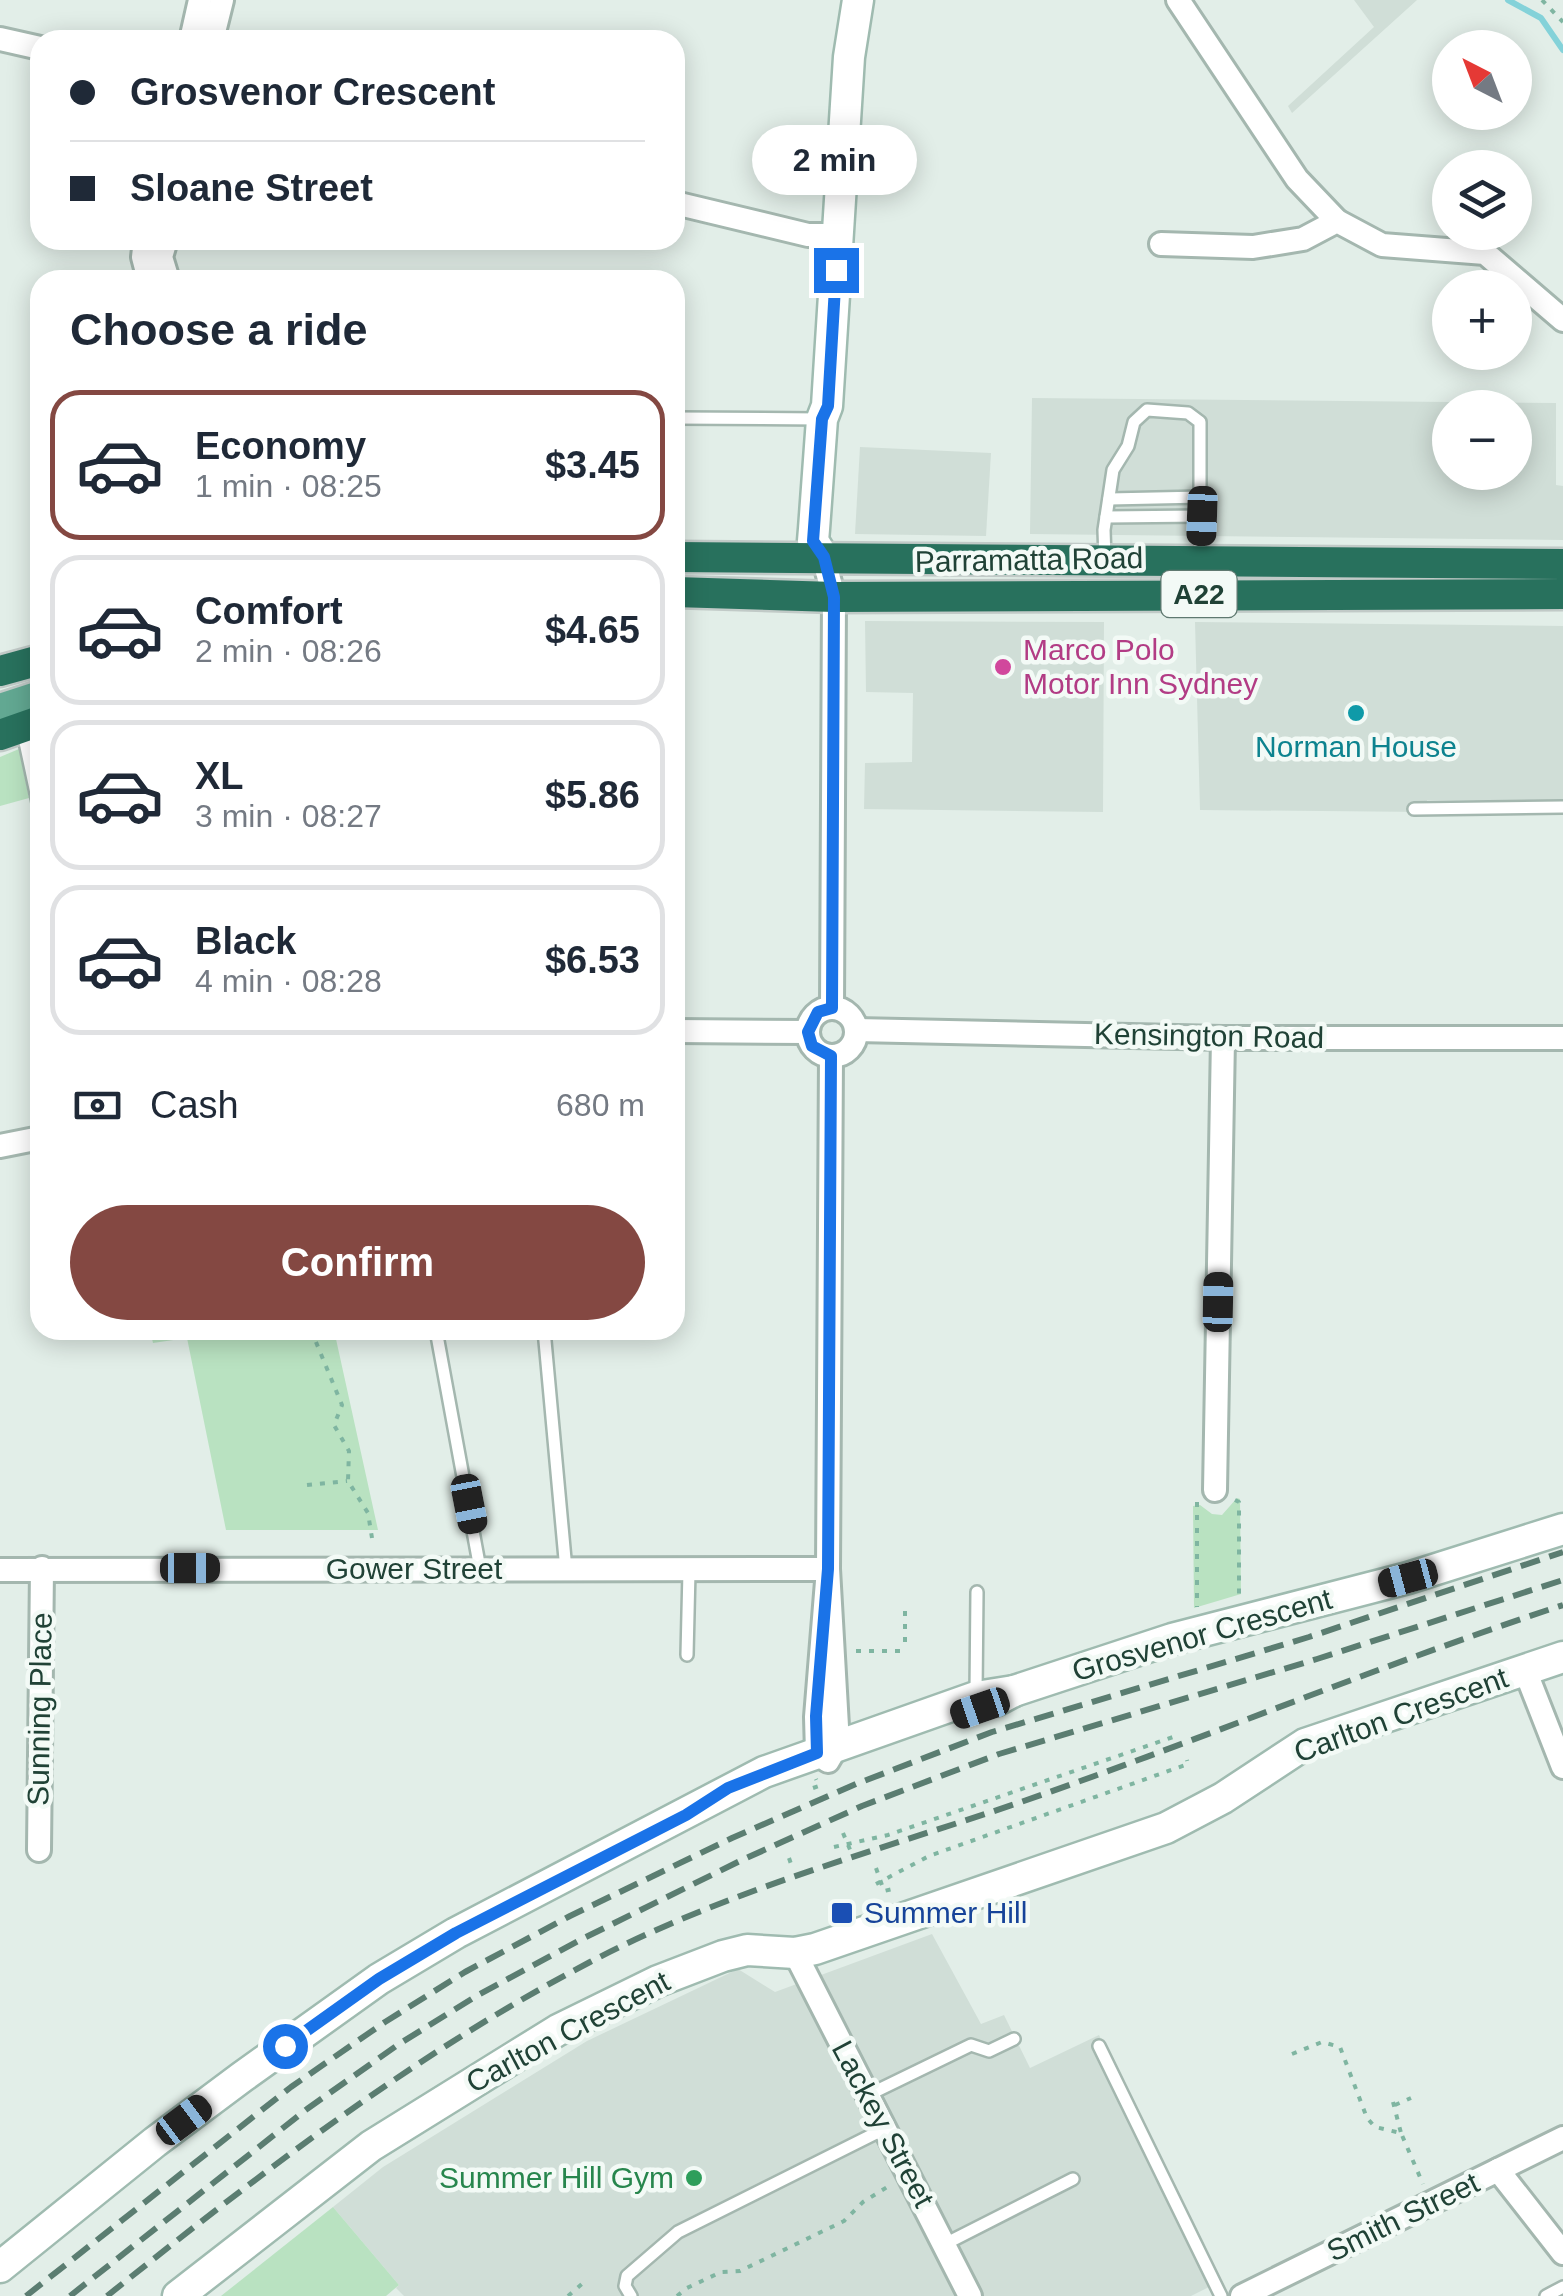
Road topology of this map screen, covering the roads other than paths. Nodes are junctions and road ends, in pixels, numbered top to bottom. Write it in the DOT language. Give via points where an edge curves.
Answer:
graph roads {
  1 [pos="200,0"];
  2 [pos="222,0"];
  3 [pos="846,0"];
  4 [pos="858,0"];
  5 [pos="1178,0"];
  6 [pos="194,30"];
  7 [pos="214,30"];
  8 [pos="0,39"];
  9 [pos="30,46"];
  10 [pos="850,56"];
  11 [pos="685,204"];
  12 [pos="1337,220"];
  13 [pos="838,236"];
  14 [pos="1161,244"];
  15 [pos="1563,320"];
  16 [pos="829,414"];
  17 [pos="685,418"];
  18 [pos="1202,498"];
  19 [pos="1109,499"];
  20 [pos="1106,516"];
  21 [pos="1202,516"];
  22 [pos="685,557"];
  23 [pos="824,557"];
  24 [pos="1105,560"];
  25 [pos="1200,561"];
  26 [pos="1563,564"];
  27 [pos="685,592"];
  28 [pos="1563,594"];
  29 [pos="834,597"];
  30 [pos="30,663"];
  31 [pos="0,671"];
  32 [pos="20,716"];
  33 [pos="30,764"];
  34 [pos="1563,807"];
  35 [pos="1414,809"];
  36 [pos="832,1008"];
  37 [pos="856,1030"];
  38 [pos="685,1031"];
  39 [pos="808,1032"];
  40 [pos="1223,1038"];
  41 [pos="1563,1038"];
  42 [pos="831,1056"];
  43 [pos="30,1140"];
  44 [pos="0,1146"];
  45 [pos="438,1340"];
  46 [pos="545,1340"];
  47 [pos="1215,1490"];
  48 [pos="1563,1529"];
  49 [pos="42,1568"];
  50 [pos="828,1569"];
  51 [pos="0,1570"];
  52 [pos="480,1570"];
  53 [pos="566,1570"];
  54 [pos="690,1571"];
  55 [pos="977,1592"];
  56 [pos="687,1655"];
  57 [pos="1563,1657"];
  58 [pos="1525,1670"];
  59 [pos="978,1703"];
  60 [pos="825,1759"];
  61 [pos="1563,1767"];
  62 [pos="39,1850"];
  63 [pos="795,1953"];
  64 [pos="1014,2038"];
  65 [pos="1099,2046"];
  66 [pos="866,2096"];
  67 [pos="884,2129"];
  68 [pos="1563,2138"];
  69 [pos="1498,2170"];
  70 [pos="1073,2180"];
  71 [pos="944,2244"];
  72 [pos="1563,2253"];
  73 [pos="0,2267"];
  74 [pos="1563,2287"];
  75 [pos="178,2296"];
  76 [pos="631,2296"];
  77 [pos="970,2296"];
  78 [pos="1221,2296"];
  79 [pos="1242,2296"];
  80 [pos="1546,2296"];
  1 -- 6 [label="street"];
  2 -- 7 [label="street"];
  3 -- 10 [label="street"];
  4 -- 10 [label="street"];
  5 -- 12 [label="street" via="1296,179"];
  8 -- 9 [label="street"];
  10 -- 13 [label="street"];
  11 -- 13 [label="street" via="808,235"];
  12 -- 14 [label="street" via="1303,239 1253,247"];
  12 -- 15 [label="street" via="1382,245 1485,253"];
  13 -- 16 [label="street"];
  16 -- 17 [label="lane"];
  16 -- 23 [label="street" via="813,541"];
  18 -- 19 [label="lane"];
  18 -- 19 [label="lane" via="1200,422 1188,413 1147,410 1134,422 1113,470"];
  18 -- 21 [label="lane"];
  19 -- 20 [label="lane"];
  20 -- 21 [label="lane"];
  20 -- 24 [label="lane"];
  21 -- 25 [label="lane"];
  22 -- 23 [label="highway, Parramatta Road / A22"];
  23 -- 24 [label="highway, Parramatta Road / A22"];
  23 -- 29 [label="street"];
  24 -- 25 [label="highway, Parramatta Road / A22"];
  25 -- 26 [label="highway, Parramatta Road / A22"];
  27 -- 29 [label="highway, Parramatta Road / A22"];
  28 -- 29 [label="highway, Parramatta Road / A22"];
  29 -- 36 [label="street"];
  30 -- 31 [label="highway"];
  32 -- 33 [label="lane"];
  34 -- 35 [label="lane"];
  36 -- 37 [label="street" via="846,1012"];
  36 -- 39 [label="street" via="818,1012"];
  37 -- 40 [label="street, Kensington Road"];
  37 -- 42 [label="street" via="852,1046"];
  38 -- 39 [label="street"];
  39 -- 42 [label="street" via="812,1046"];
  40 -- 41 [label="street, Kensington Road"];
  40 -- 47 [label="street"];
  42 -- 50 [label="street"];
  43 -- 44 [label="street"];
  45 -- 52 [label="lane"];
  46 -- 53 [label="lane"];
  48 -- 59 [label="street, Grosvenor Crescent" via="1408,1578 1197,1632"];
  49 -- 51 [label="street, Gower Street"];
  49 -- 52 [label="street, Gower Street"];
  49 -- 62 [label="street, Sunning Place"];
  50 -- 54 [label="street, Gower Street"];
  50 -- 60 [label="street" via="816,1716"];
  52 -- 53 [label="street, Gower Street"];
  53 -- 54 [label="street, Gower Street"];
  54 -- 56 [label="lane"];
  55 -- 59 [label="lane"];
  57 -- 58 [label="street, Carlton Crescent"];
  58 -- 61 [label="street"];
  58 -- 63 [label="street, Carlton Crescent" via="1306,1744 1166,1828"];
  59 -- 60 [label="street, Grosvenor Crescent"];
  60 -- 73 [label="street, Grosvenor Crescent" via="728,1788 379,1979 154,2142"];
  63 -- 66 [label="street, Lackey Street"];
  63 -- 75 [label="street, Carlton Crescent" via="723,1956 558,2030 371,2146"];
  64 -- 66 [label="lane" via="989,2050 971,2044"];
  65 -- 78 [label="lane"];
  66 -- 67 [label="street, Lackey Street"];
  67 -- 71 [label="street, Lackey Street"];
  67 -- 76 [label="lane" via="678,2232 627,2276"];
  68 -- 69 [label="street, Smith Street"];
  69 -- 72 [label="street"];
  69 -- 79 [label="street, Smith Street"];
  70 -- 71 [label="lane"];
  71 -- 77 [label="street, Lackey Street"];
  74 -- 80 [label="lane"];
}
